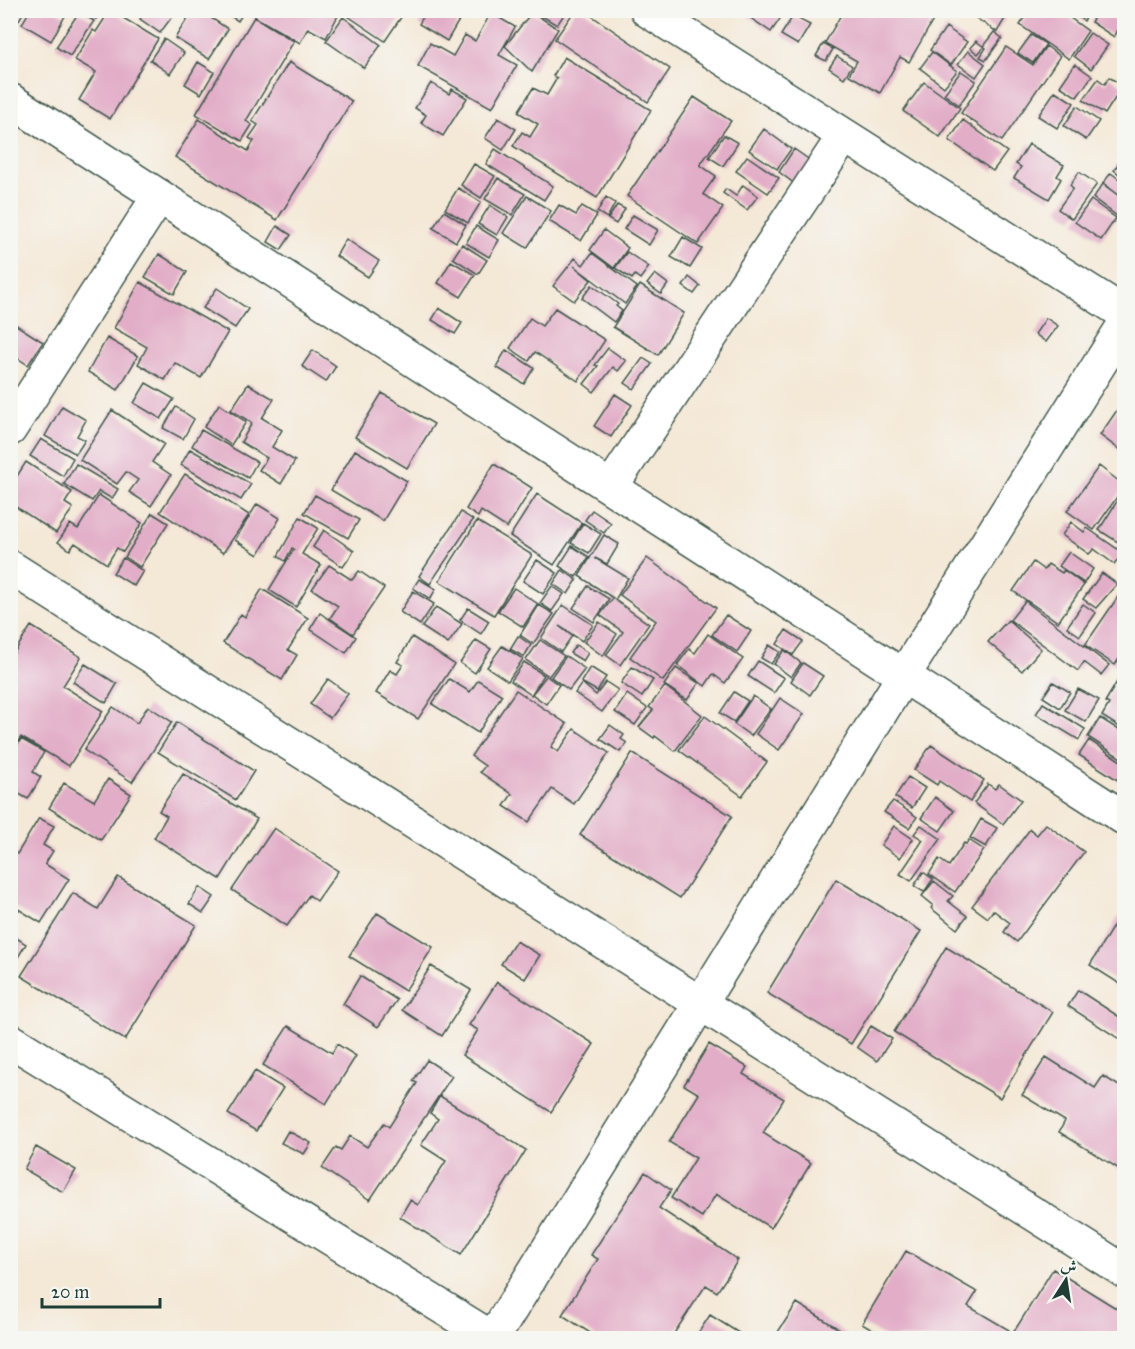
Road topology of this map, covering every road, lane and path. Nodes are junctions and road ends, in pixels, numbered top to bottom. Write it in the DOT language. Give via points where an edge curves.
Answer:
graph roads {
  1 [pos="647,10"];
  2 [pos="10,100"];
  3 [pos="844,135"];
  4 [pos="159,196"];
  5 [pos="1125,313"];
  6 [pos="1125,325"];
  7 [pos="10,429"];
  8 [pos="611,487"];
  9 [pos="10,567"];
  10 [pos="904,675"];
  11 [pos="1125,818"];
  12 [pos="700,1004"];
  13 [pos="10,1040"];
  14 [pos="1125,1271"];
  15 [pos="492,1338"];
  1 -- 3 [label="street"];
  2 -- 4 [label="street"];
  3 -- 5 [label="street"];
  3 -- 8 [label="street"];
  4 -- 7 [label="street"];
  4 -- 8 [label="street"];
  6 -- 10 [label="street"];
  8 -- 10 [label="street"];
  9 -- 12 [label="street"];
  10 -- 11 [label="street"];
  10 -- 12 [label="street"];
  12 -- 14 [label="street"];
  12 -- 15 [label="street"];
  13 -- 15 [label="street"];
}
